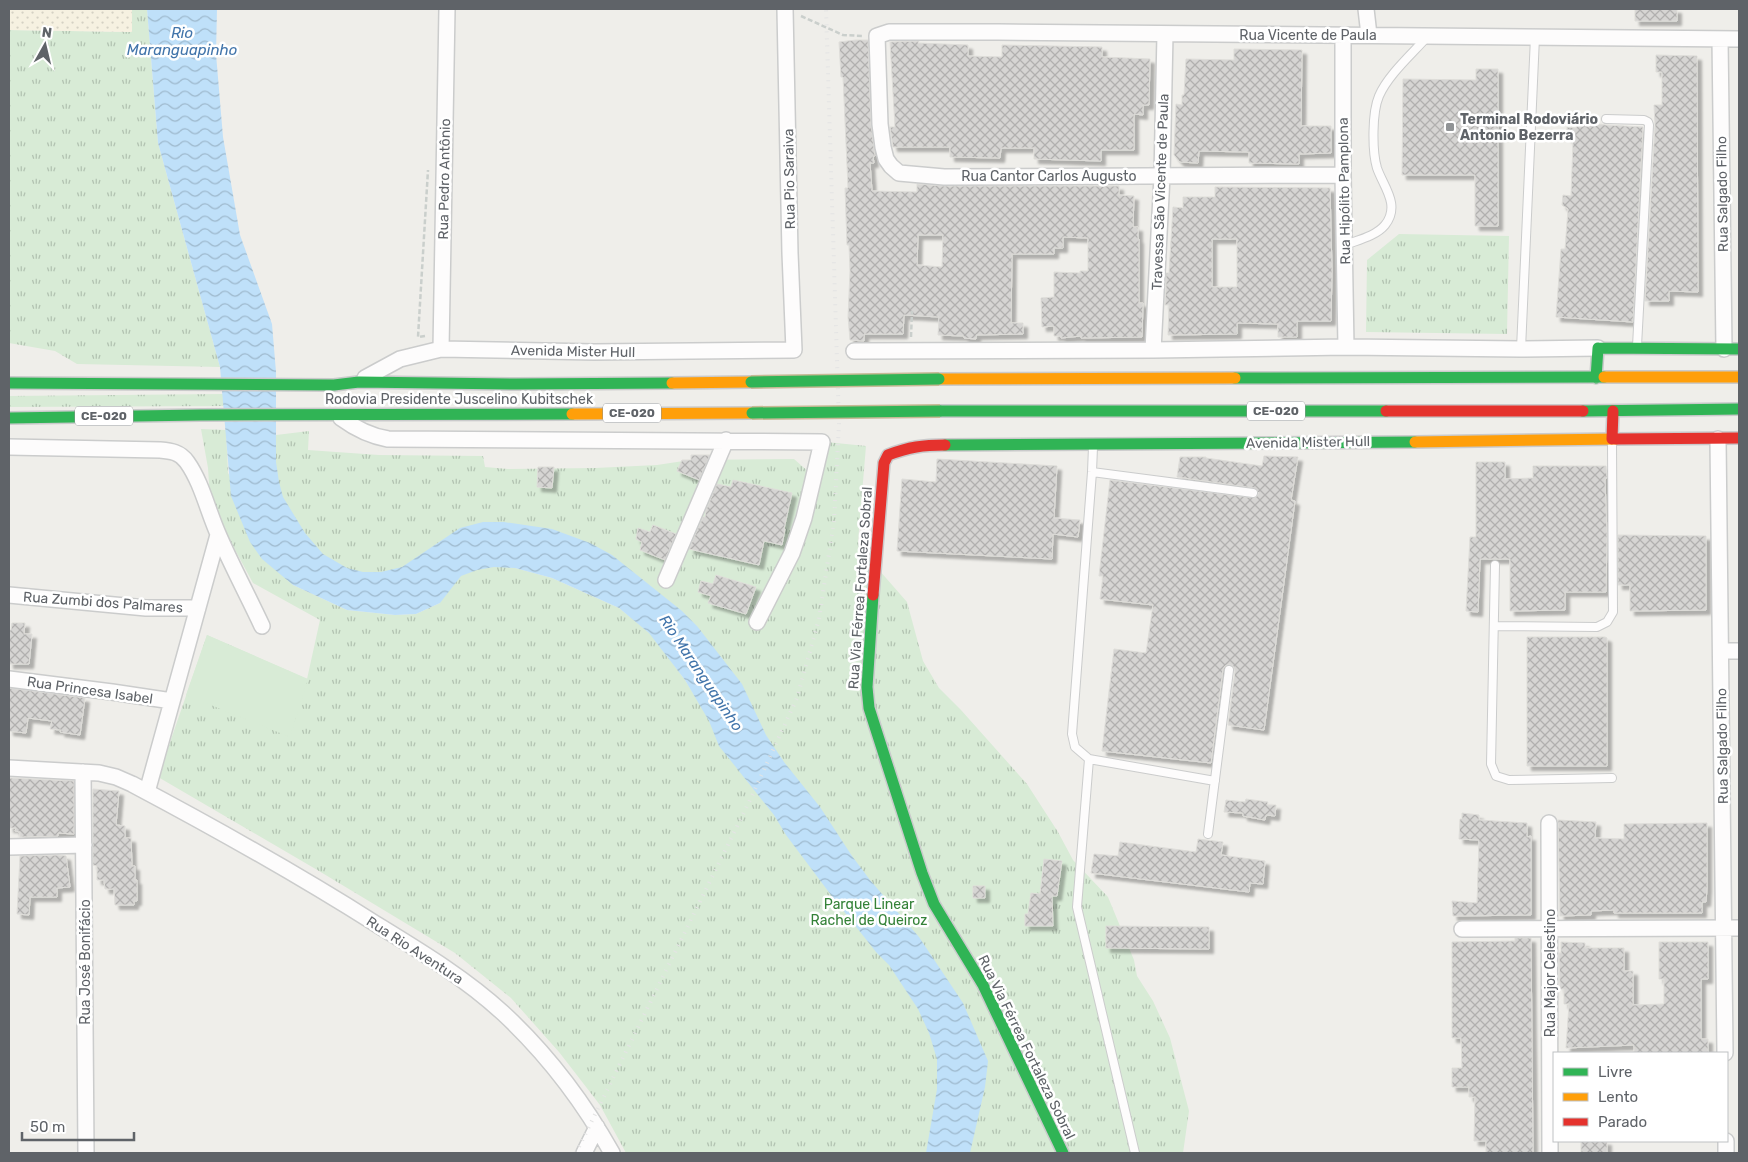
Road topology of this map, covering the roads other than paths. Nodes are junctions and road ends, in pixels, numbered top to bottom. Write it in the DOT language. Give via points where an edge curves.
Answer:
graph roads {
  1 [pos="447,9"];
  2 [pos="1366,9"];
  3 [pos="790,11"];
  4 [pos="1165,34"];
  5 [pos="1343,35"];
  6 [pos="1369,35"];
  7 [pos="1429,35"];
  8 [pos="877,36"];
  9 [pos="1535,36"];
  10 [pos="1720,39"];
  11 [pos="1739,39"];
  12 [pos="1606,119"];
  13 [pos="1343,175"];
  14 [pos="1162,176"];
  15 [pos="1345,245"];
  16 [pos="441,342"];
  17 [pos="1346,347"];
  18 [pos="1598,348"];
  19 [pos="1637,348"];
  20 [pos="1521,349"];
  21 [pos="1724,349"];
  22 [pos="1739,349"];
  23 [pos="794,350"];
  24 [pos="1153,350"];
  25 [pos="854,351"];
  26 [pos="9,374"];
  27 [pos="1739,377"];
  28 [pos="1596,378"];
  29 [pos="51,382"];
  30 [pos="359,382"];
  31 [pos="9,383"];
  32 [pos="1739,409"];
  33 [pos="1613,411"];
  34 [pos="331,414"];
  35 [pos="9,418"];
  36 [pos="1739,438"];
  37 [pos="1612,439"];
  38 [pos="1718,439"];
  39 [pos="726,440"];
  40 [pos="1093,445"];
  41 [pos="9,447"];
  42 [pos="884,463"];
  43 [pos="1092,472"];
  44 [pos="1253,493"];
  45 [pos="218,535"];
  46 [pos="1495,565"];
  47 [pos="666,580"];
  48 [pos="9,595"];
  49 [pos="198,608"];
  50 [pos="757,622"];
  51 [pos="262,626"];
  52 [pos="1495,626"];
  53 [pos="1721,651"];
  54 [pos="1739,651"];
  55 [pos="1230,670"];
  56 [pos="9,679"];
  57 [pos="172,702"];
  58 [pos="1089,759"];
  59 [pos="9,768"];
  60 [pos="83,772"];
  61 [pos="1612,778"];
  62 [pos="1215,781"];
  63 [pos="147,792"];
  64 [pos="1549,823"];
  65 [pos="1208,834"];
  66 [pos="84,845"];
  67 [pos="9,847"];
  68 [pos="1462,928"];
  69 [pos="1550,928"];
  70 [pos="1732,928"];
  71 [pos="1725,1052"];
  72 [pos="597,1126"];
  73 [pos="86,1153"];
  74 [pos="584,1153"];
  75 [pos="612,1153"];
  76 [pos="1063,1153"];
  77 [pos="1134,1153"];
  78 [pos="1550,1153"];
  1 -- 16 [label="street, Rua Pedro Antônio"];
  2 -- 6 [label="street"];
  3 -- 23 [label="street, Rua Pio Saraiva"];
  4 -- 5 [label="street, Rua Vicente de Paula"];
  4 -- 8 [label="street, Rua Vicente de Paula" via="889,32"];
  4 -- 14 [label="street, Travessa São Vicente de Paula"];
  5 -- 6 [label="street, Rua Vicente de Paula"];
  5 -- 13 [label="street, Rua Hipólito Pamplona"];
  6 -- 7 [label="street, Rua Vicente de Paula"];
  7 -- 9 [label="street, Rua Vicente de Paula"];
  7 -- 15 [label="lane" via="1389,80 1379,96 1375,112 1375,152 1389,192 1390,215 1378,231"];
  8 -- 14 [label="street, Rua Cantor Carlos Augusto" via="883,147 891,166 899,173 944,177"];
  9 -- 10 [label="street, Rua Vicente de Paula"];
  9 -- 20 [label="lane"];
  10 -- 11 [label="street, Rua Vicente de Paula"];
  10 -- 21 [label="street, Rua Salgado Filho"];
  12 -- 19 [label="lane" via="1644,120 1649,125"];
  13 -- 14 [label="street, Rua Cantor Carlos Augusto"];
  13 -- 15 [label="street, Rua Hipólito Pamplona"];
  14 -- 24 [label="street, Travessa São Vicente de Paula"];
  15 -- 17 [label="street, Rua Hipólito Pamplona"];
  16 -- 23 [label="street, Avenida Mister Hull" via="594,352"];
  16 -- 30 [label="street, Avenida Mister Hull" via="400,359"];
  17 -- 20 [label="street"];
  17 -- 24 [label="street"];
  18 -- 19 [label="main road"];
  18 -- 20 [label="street"];
  18 -- 28 [label="main road"];
  19 -- 21 [label="main road"];
  21 -- 22 [label="main road"];
  24 -- 25 [label="street"];
  26 -- 29 [label="main road"];
  27 -- 28 [label="main road, CE-020"];
  28 -- 30 [label="main road, Rodovia Presidente Juscelino Kubitschek / CE-020, bridge" via="516,384"];
  29 -- 30 [label="main road, Rodovia Presidente Juscelino Kubitschek / CE-020" via="334,385"];
  29 -- 31 [label="main road, Rodovia Presidente Juscelino Kubitschek / CE-020"];
  32 -- 33 [label="main road, CE-020"];
  33 -- 34 [label="main road, Rodovia Presidente Juscelino Kubitschek / CE-020, bridge" via="940,410"];
  33 -- 37 [label="main road"];
  34 -- 35 [label="main road, Rodovia Presidente Juscelino Kubitschek / CE-020"];
  34 -- 39 [label="street" via="361,431 388,439"];
  36 -- 38 [label="main road, Avenida Mister Hull"];
  37 -- 38 [label="main road, Avenida Mister Hull"];
  37 -- 40 [label="main road, Avenida Mister Hull"];
  37 -- 52 [label="lane" via="1613,612 1607,622 1597,626"];
  38 -- 53 [label="street, Rua Salgado Filho"];
  39 -- 47 [label="street"];
  39 -- 50 [label="street" via="822,442 792,553"];
  40 -- 42 [label="main road, Avenida Mister Hull" via="922,445 898,450 888,455"];
  40 -- 43 [label="lane"];
  41 -- 45 [label="street" via="178,453 193,472"];
  42 -- 76 [label="main road, Rua Via Férrea Fortaleza Sobral" via="868,661 869,708 934,904 983,985"];
  43 -- 44 [label="lane"];
  43 -- 58 [label="lane" via="1072,734 1075,747"];
  45 -- 49 [label="street"];
  45 -- 51 [label="street"];
  46 -- 52 [label="lane"];
  48 -- 49 [label="street, Rua Zumbi dos Palmares" via="146,608"];
  49 -- 57 [label="street"];
  52 -- 61 [label="lane" via="1491,764 1496,776 1509,780"];
  53 -- 54 [label="street"];
  53 -- 70 [label="street, Rua Salgado Filho"];
  55 -- 62 [label="lane"];
  56 -- 57 [label="street, Rua Princesa Isabel"];
  57 -- 63 [label="street"];
  58 -- 62 [label="lane"];
  58 -- 77 [label="lane" via="1077,907"];
  59 -- 60 [label="street, Rua Rio Aventura"];
  60 -- 63 [label="street, Rua Rio Aventura" via="116,777"];
  60 -- 66 [label="street, Rua José Bonifácio"];
  62 -- 65 [label="lane"];
  63 -- 72 [label="street, Rua Rio Aventura" via="321,890 448,969 503,1013 555,1068"];
  64 -- 69 [label="street, Rua Major Celestino"];
  66 -- 67 [label="street"];
  66 -- 73 [label="street, Rua José Bonifácio"];
  68 -- 69 [label="street"];
  69 -- 70 [label="street"];
  69 -- 78 [label="street, Rua Major Celestino"];
  70 -- 71 [label="street, Rua Salgado Filho"];
  72 -- 74 [label="street"];
  72 -- 75 [label="street, Rua Rio Aventura"];
}
